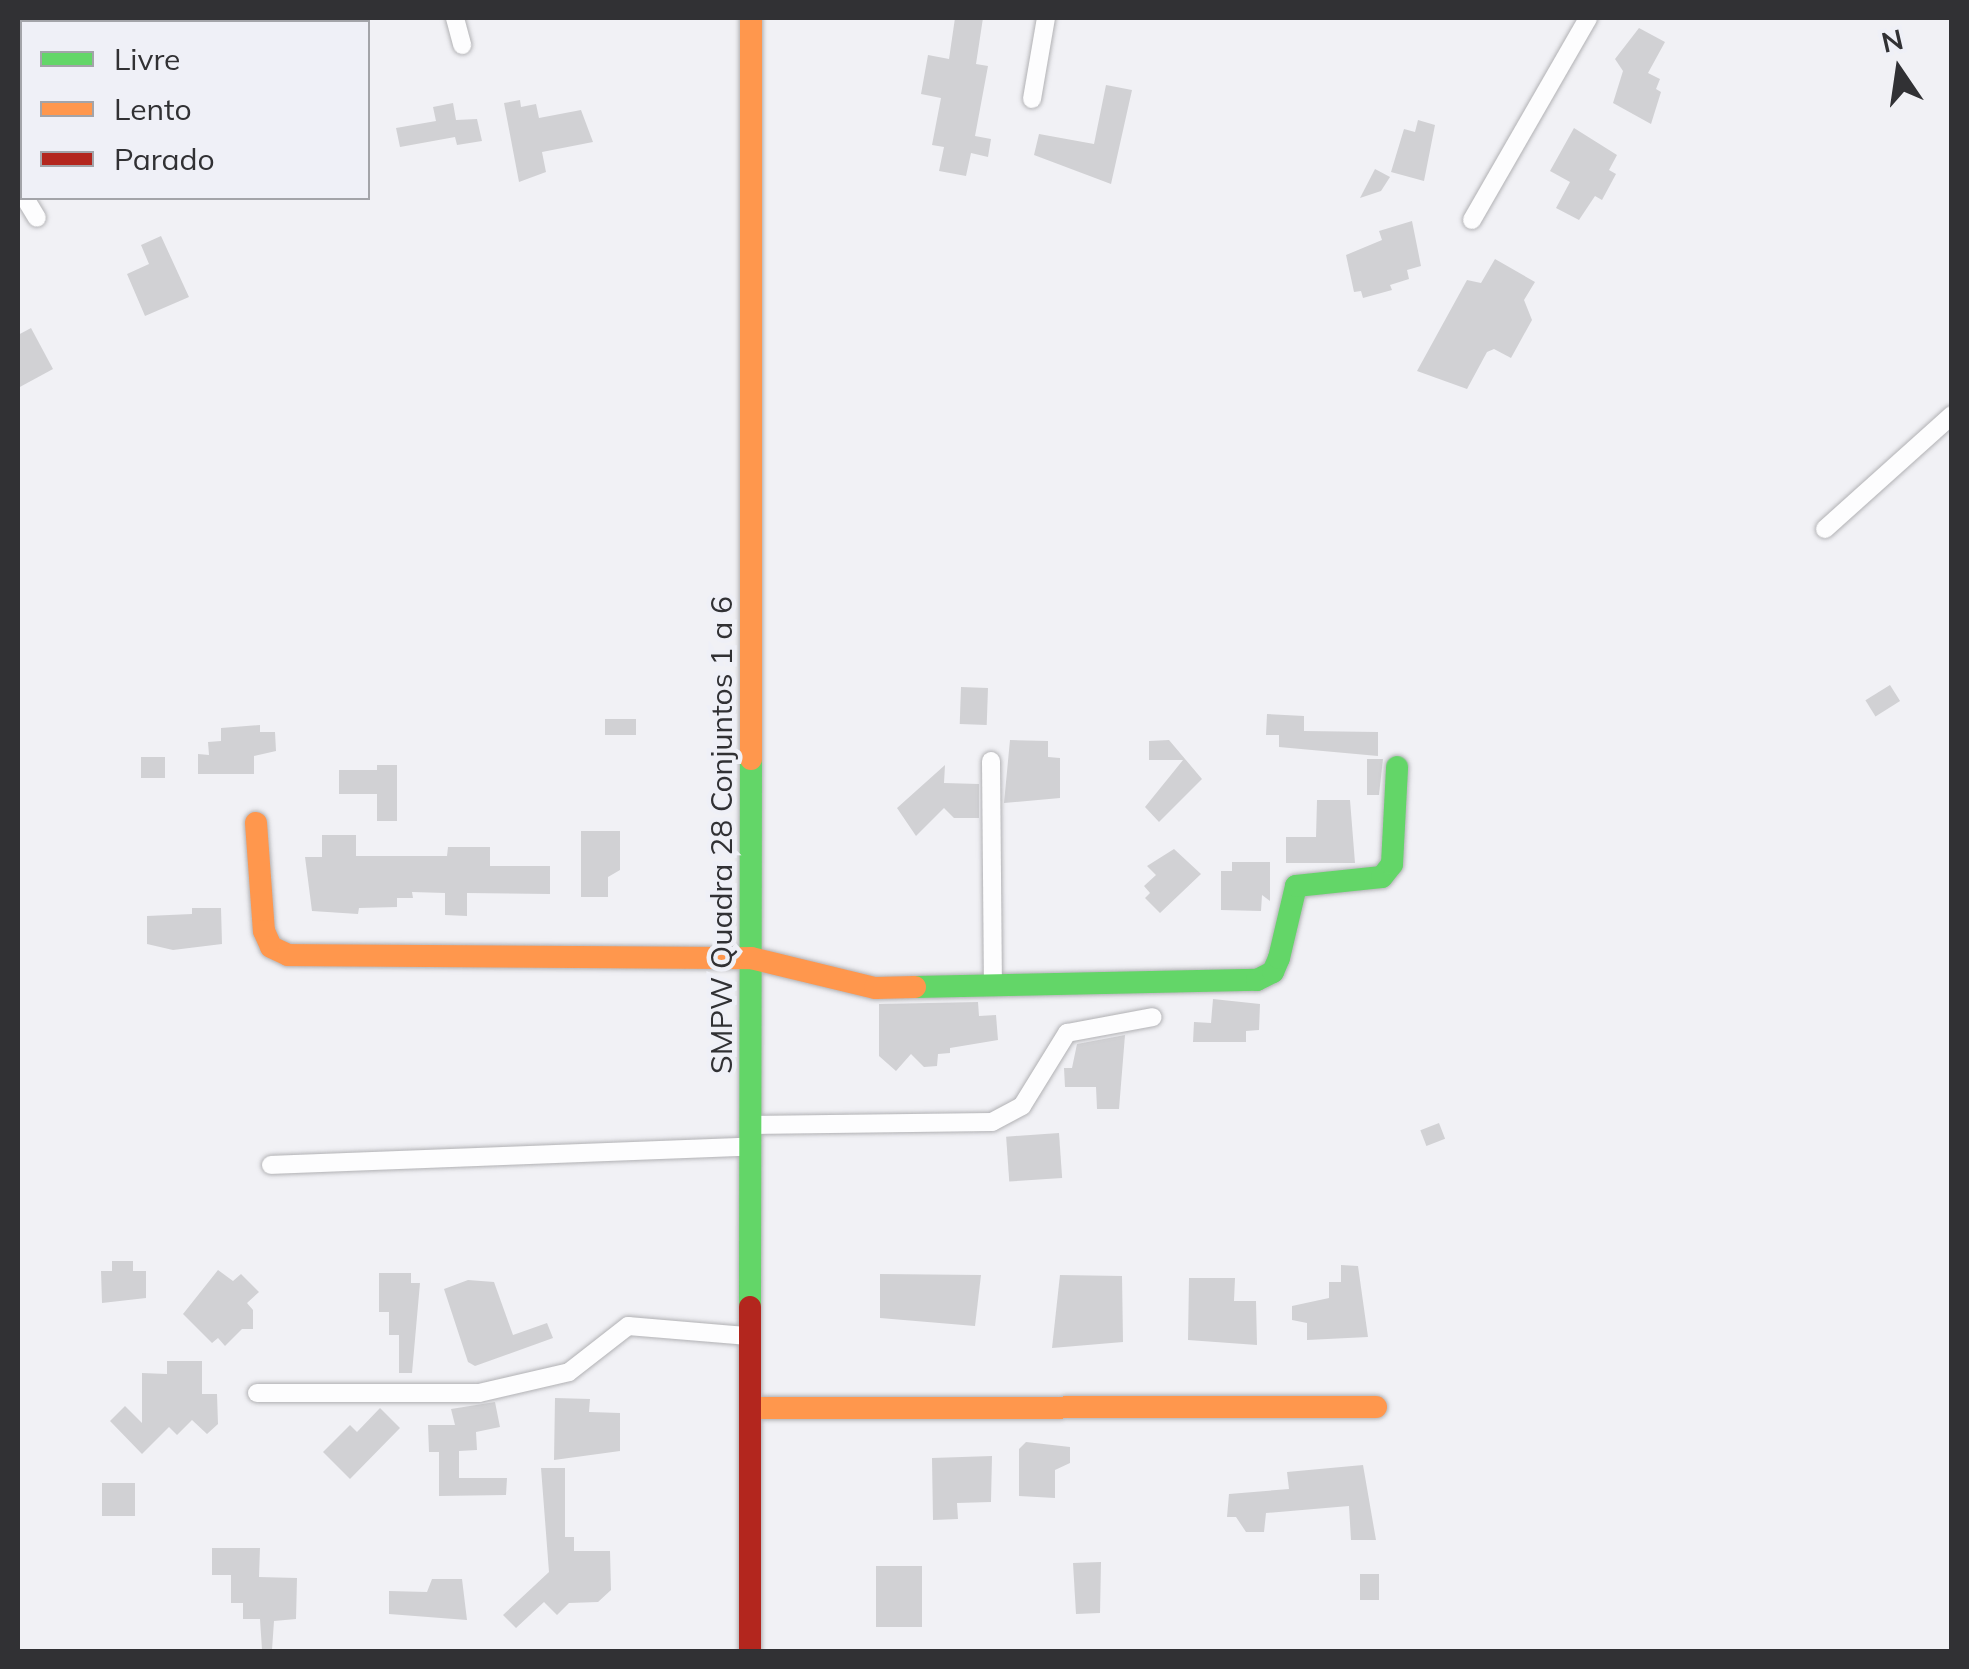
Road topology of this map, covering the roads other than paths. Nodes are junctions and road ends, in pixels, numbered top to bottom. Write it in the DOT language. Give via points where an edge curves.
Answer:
graph roads {
  1 [pos="455,18"];
  2 [pos="751,18"];
  3 [pos="1046,18"];
  4 [pos="1588,18"];
  5 [pos="462,46"];
  6 [pos="1032,98"];
  7 [pos="27,200"];
  8 [pos="37,218"];
  9 [pos="1472,220"];
  10 [pos="1952,415"];
  11 [pos="1825,529"];
  12 [pos="992,761"];
  13 [pos="1397,767"];
  14 [pos="256,823"];
  15 [pos="751,958"];
  16 [pos="993,985"];
  17 [pos="1153,1016"];
  18 [pos="749,1136"];
  19 [pos="271,1165"];
  20 [pos="746,1336"];
  21 [pos="256,1393"];
  22 [pos="750,1408"];
  23 [pos="1376,1408"];
  24 [pos="750,1652"];
  1 -- 5 [label="street"];
  2 -- 15 [label="street, SMPW Quadra 28 Conjuntos 1 a 6"];
  3 -- 6 [label="street"];
  4 -- 9 [label="street"];
  7 -- 8 [label="street"];
  10 -- 11 [label="street"];
  12 -- 16 [label="street"];
  13 -- 16 [label="street" via="1392,864 1382,877 1296,886 1273,972 1258,980"];
  14 -- 15 [label="street" via="266,938 288,955"];
  15 -- 16 [label="street" via="860,986"];
  15 -- 18 [label="street, SMPW Quadra 28 Conjuntos 1 a 6"];
  17 -- 18 [label="street" via="1067,1033 1022,1106 992,1122"];
  18 -- 19 [label="street"];
  18 -- 20 [label="street, SMPW Quadra 28 Conjuntos 1 a 6"];
  20 -- 21 [label="street" via="628,1326 569,1372 479,1393"];
  20 -- 22 [label="street, SMPW Quadra 28 Conjuntos 1 a 6"];
  22 -- 23 [label="street"];
  22 -- 24 [label="street, SMPW Quadra 28 Conjuntos 1 a 6"];
}
